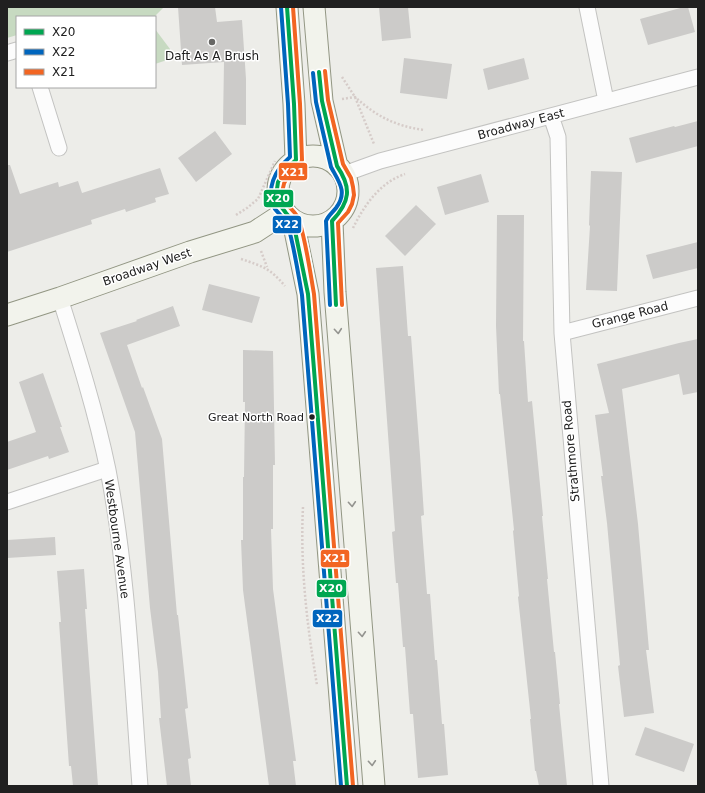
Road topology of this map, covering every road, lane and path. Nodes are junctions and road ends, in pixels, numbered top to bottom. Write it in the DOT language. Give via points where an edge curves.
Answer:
graph roads {
  1 [pos="286,7"];
  2 [pos="314,7"];
  3 [pos="587,7"];
  4 [pos="698,76"];
  5 [pos="40,88"];
  6 [pos="606,101"];
  7 [pos="551,116"];
  8 [pos="430,129"];
  9 [pos="374,142"];
  10 [pos="60,148"];
  11 [pos="296,160"];
  12 [pos="341,170"];
  13 [pos="289,217"];
  14 [pos="332,221"];
  15 [pos="60,298"];
  16 [pos="698,298"];
  17 [pos="7,315"];
  18 [pos="562,333"];
  19 [pos="108,470"];
  20 [pos="7,502"];
  21 [pos="140,786"];
  22 [pos="347,786"];
  23 [pos="374,786"];
  24 [pos="601,786"];
  1 -- 11 [label="main road"];
  2 -- 12 [label="main road" via="322,101"];
  3 -- 6 [label="street"];
  4 -- 6 [label="street, Broadway East"];
  5 -- 10 [label="street"];
  6 -- 7 [label="street, Broadway East"];
  7 -- 12 [label="street, Broadway East"];
  7 -- 18 [label="street, Strathmore Road" via="558,137"];
  8 -- 9 [label="path" via="423,130 398,124 370,111 355,97"];
  11 -- 12 [label="main road" via="318,156 328,159"];
  11 -- 13 [label="main road" via="287,167 280,178 277,190 279,202"];
  12 -- 14 [label="main road" via="348,184 348,195 346,205"];
  13 -- 14 [label="main road" via="302,226 323,226"];
  13 -- 15 [label="main road, Broadway West" via="255,232"];
  13 -- 22 [label="main road" via="308,294"];
  14 -- 23 [label="main road, one-way" via="335,292"];
  15 -- 17 [label="main road, Broadway West"];
  15 -- 19 [label="street, Westbourne Avenue" via="83,372"];
  16 -- 18 [label="street, Grange Road"];
  18 -- 24 [label="street, Strathmore Road"];
  19 -- 20 [label="street"];
  19 -- 21 [label="street, Westbourne Avenue" via="126,595"];
}
